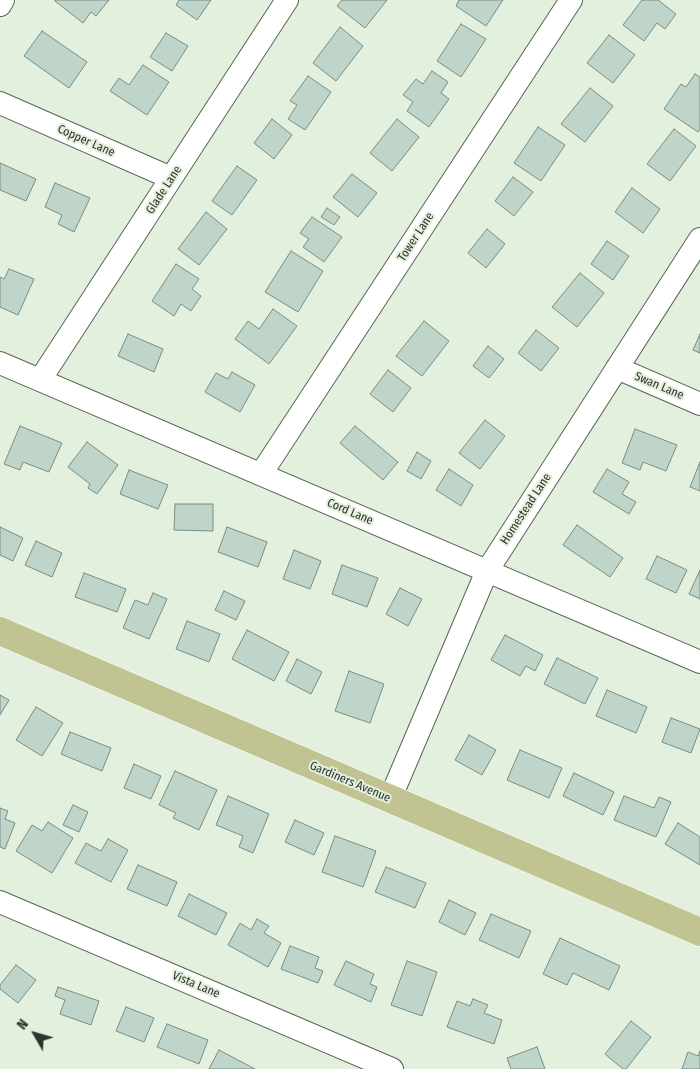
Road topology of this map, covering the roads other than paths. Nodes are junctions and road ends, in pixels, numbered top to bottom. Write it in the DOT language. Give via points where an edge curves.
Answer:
graph roads {
  1 [pos="3,0"];
  2 [pos="287,0"];
  3 [pos="570,0"];
  4 [pos="0,5"];
  5 [pos="0,104"];
  6 [pos="171,178"];
  7 [pos="700,239"];
  8 [pos="0,363"];
  9 [pos="617,368"];
  10 [pos="40,380"];
  11 [pos="700,404"];
  12 [pos="261,474"];
  13 [pos="487,571"];
  14 [pos="0,631"];
  15 [pos="700,662"];
  16 [pos="390,799"];
  17 [pos="2,906"];
  18 [pos="700,932"];
  19 [pos="392,1069"];
  1 -- 4 [label="street"];
  2 -- 6 [label="street, Glade Lane"];
  3 -- 12 [label="street, Tower Lane"];
  5 -- 6 [label="street, Copper Lane"];
  6 -- 10 [label="street, Glade Lane"];
  7 -- 9 [label="street, Homestead Lane"];
  8 -- 10 [label="street, Cord Lane"];
  9 -- 11 [label="street, Swan Lane"];
  9 -- 13 [label="street, Homestead Lane"];
  10 -- 12 [label="street, Cord Lane"];
  12 -- 13 [label="street, Cord Lane"];
  13 -- 15 [label="street, Cord Lane"];
  13 -- 16 [label="street, Homestead Lane"];
  14 -- 16 [label="main road, Gardiners Avenue"];
  16 -- 18 [label="main road, Gardiners Avenue"];
  17 -- 19 [label="street, Vista Lane"];
}
